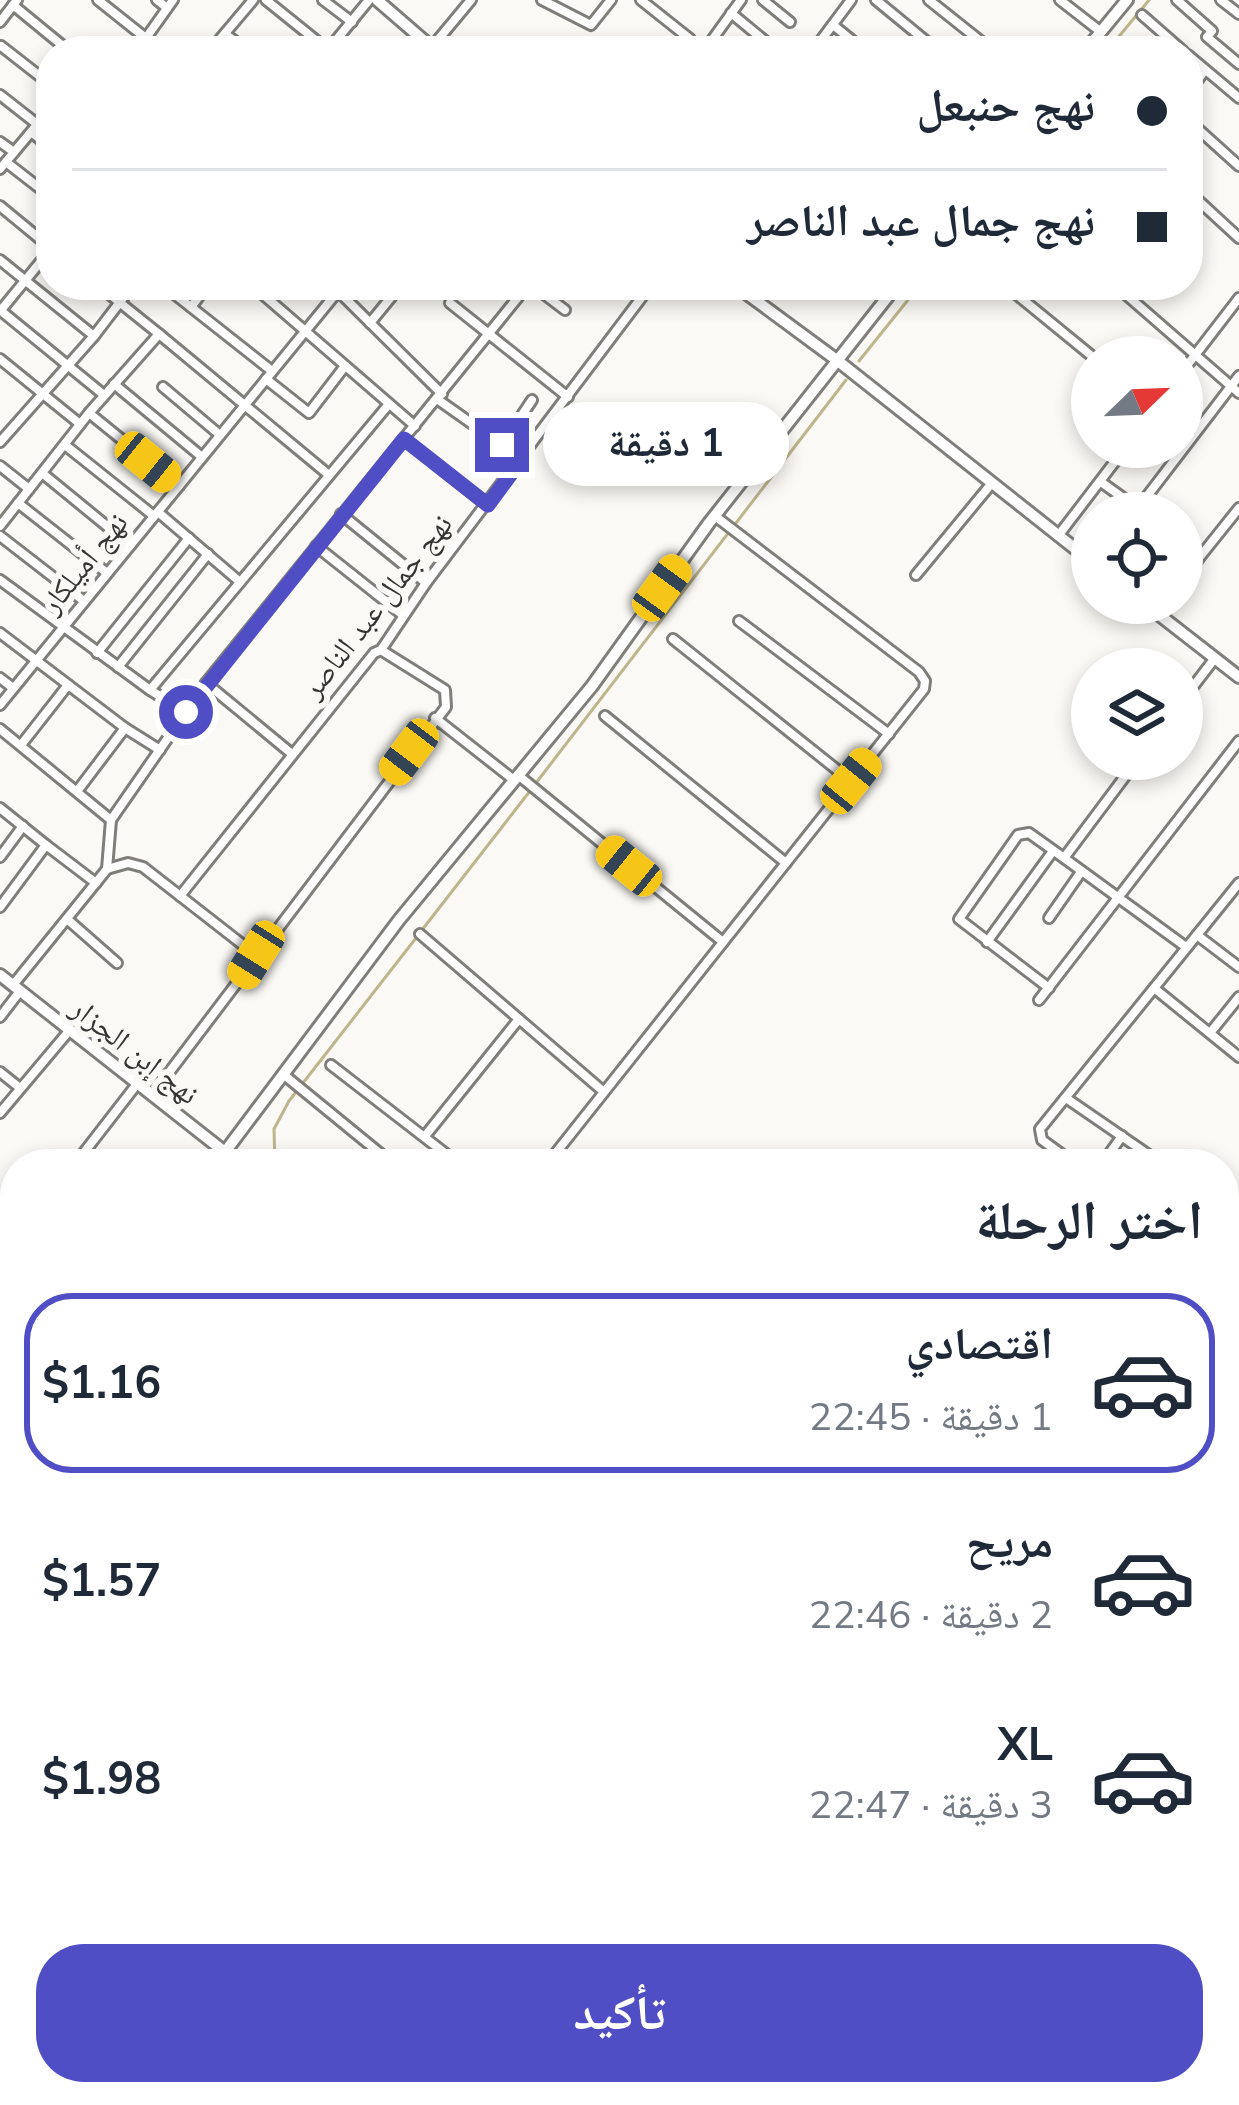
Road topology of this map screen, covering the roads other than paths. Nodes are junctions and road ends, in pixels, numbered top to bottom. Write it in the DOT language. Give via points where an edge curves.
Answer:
graph roads {
  1 [pos="98,0"];
  2 [pos="157,0"];
  3 [pos="254,0"];
  4 [pos="266,0"];
  5 [pos="323,0"];
  6 [pos="373,0"];
  7 [pos="471,0"];
  8 [pos="542,0"];
  9 [pos="611,0"];
  10 [pos="641,0"];
  11 [pos="741,0"];
  12 [pos="763,0"];
  13 [pos="851,0"];
  14 [pos="876,0"];
  15 [pos="929,0"];
  16 [pos="1060,0"];
  17 [pos="1127,0"];
  18 [pos="1177,0"];
  19 [pos="1221,0"];
  20 [pos="15,3"];
  21 [pos="170,4"];
  22 [pos="731,13"];
  23 [pos="1239,14"];
  24 [pos="1142,15"];
  25 [pos="0,22"];
  26 [pos="352,22"];
  27 [pos="790,22"];
  28 [pos="832,25"];
  29 [pos="1101,32"];
  30 [pos="225,34"];
  31 [pos="52,36"];
  32 [pos="143,36"];
  33 [pos="147,36"];
  34 [pos="228,36"];
  35 [pos="310,36"];
  36 [pos="340,36"];
  37 [pos="418,36"];
  38 [pos="444,36"];
  39 [pos="686,36"];
  40 [pos="712,36"];
  41 [pos="759,36"];
  42 [pos="824,36"];
  43 [pos="846,36"];
  44 [pos="920,36"];
  45 [pos="974,36"];
  46 [pos="1098,36"];
  47 [pos="1166,36"];
  48 [pos="1,46"];
  49 [pos="1239,64"];
  50 [pos="1205,70"];
  51 [pos="36,73"];
  52 [pos="1203,73"];
  53 [pos="0,94"];
  54 [pos="1239,98"];
  55 [pos="36,126"];
  56 [pos="34,128"];
  57 [pos="36,130"];
  58 [pos="1203,134"];
  59 [pos="0,142"];
  60 [pos="14,152"];
  61 [pos="3,165"];
  62 [pos="1239,166"];
  63 [pos="36,187"];
  64 [pos="1203,205"];
  65 [pos="0,206"];
  66 [pos="36,236"];
  67 [pos="1239,238"];
  68 [pos="0,260"];
  69 [pos="36,266"];
  70 [pos="25,280"];
  71 [pos="36,289"];
  72 [pos="1239,298"];
  73 [pos="50,300"];
  74 [pos="117,300"];
  75 [pos="181,300"];
  76 [pos="191,300"];
  77 [pos="269,300"];
  78 [pos="330,300"];
  79 [pos="350,300"];
  80 [pos="389,300"];
  81 [pos="518,300"];
  82 [pos="551,300"];
  83 [pos="640,300"];
  84 [pos="755,300"];
  85 [pos="885,300"];
  86 [pos="1023,300"];
  87 [pos="1131,300"];
  88 [pos="119,302"];
  89 [pos="450,303"];
  90 [pos="186,304"];
  91 [pos="0,310"];
  92 [pos="565,310"];
  93 [pos="370,323"];
  94 [pos="305,331"];
  95 [pos="159,334"];
  96 [pos="489,335"];
  97 [pos="94,336"];
  98 [pos="1171,336"];
  99 [pos="1071,339"];
  100 [pos="1203,343"];
  101 [pos="0,359"];
  102 [pos="838,361"];
  103 [pos="69,364"];
  104 [pos="1203,364"];
  105 [pos="345,366"];
  106 [pos="269,375"];
  107 [pos="1239,376"];
  108 [pos="114,384"];
  109 [pos="163,387"];
  110 [pos="1235,389"];
  111 [pos="42,394"];
  112 [pos="104,395"];
  113 [pos="440,397"];
  114 [pos="568,397"];
  115 [pos="532,400"];
  116 [pos="246,404"];
  117 [pos="389,404"];
  118 [pos="89,413"];
  119 [pos="80,424"];
  120 [pos="415,425"];
  121 [pos="220,435"];
  122 [pos="404,439"];
  123 [pos="0,442"];
  124 [pos="65,445"];
  125 [pos="502,445"];
  126 [pos="202,457"];
  127 [pos="522,459"];
  128 [pos="0,466"];
  129 [pos="1111,468"];
  130 [pos="42,473"];
  131 [pos="329,475"];
  132 [pos="1101,482"];
  133 [pos="992,483"];
  134 [pos="178,486"];
  135 [pos="28,489"];
  136 [pos="1115,492"];
  137 [pos="1155,492"];
  138 [pos="18,503"];
  139 [pos="488,505"];
  140 [pos="1239,508"];
  141 [pos="156,514"];
  142 [pos="341,514"];
  143 [pos="715,516"];
  144 [pos="2,520"];
  145 [pos="0,536"];
  146 [pos="1058,536"];
  147 [pos="190,538"];
  148 [pos="130,545"];
  149 [pos="316,546"];
  150 [pos="1071,546"];
  151 [pos="1203,553"];
  152 [pos="208,554"];
  153 [pos="107,574"];
  154 [pos="916,575"];
  155 [pos="0,580"];
  156 [pos="240,582"];
  157 [pos="426,583"];
  158 [pos="84,602"];
  159 [pos="403,615"];
  160 [pos="739,621"];
  161 [pos="1171,624"];
  162 [pos="63,627"];
  163 [pos="0,633"];
  164 [pos="674,639"];
  165 [pos="382,650"];
  166 [pos="97,653"];
  167 [pos="1215,658"];
  168 [pos="36,661"];
  169 [pos="118,667"];
  170 [pos="1203,674"];
  171 [pos="1239,677"];
  172 [pos="0,678"];
  173 [pos="206,683"];
  174 [pos="68,685"];
  175 [pos="14,688"];
  176 [pos="150,690"];
  177 [pos="0,705"];
  178 [pos="186,712"];
  179 [pos="605,716"];
  180 [pos="435,718"];
  181 [pos="125,728"];
  182 [pos="0,729"];
  183 [pos="889,734"];
  184 [pos="1239,741"];
  185 [pos="21,745"];
  186 [pos="160,750"];
  187 [pos="292,754"];
  188 [pos="516,778"];
  189 [pos="1122,780"];
  190 [pos="851,781"];
  191 [pos="78,790"];
  192 [pos="0,808"];
  193 [pos="111,820"];
  194 [pos="23,826"];
  195 [pos="0,839"];
  196 [pos="46,845"];
  197 [pos="9,846"];
  198 [pos="1053,851"];
  199 [pos="0,857"];
  200 [pos="1064,858"];
  201 [pos="786,863"];
  202 [pos="107,869"];
  203 [pos="1081,872"];
  204 [pos="96,883"];
  205 [pos="1238,886"];
  206 [pos="180,896"];
  207 [pos="1120,899"];
  208 [pos="0,907"];
  209 [pos="1049,918"];
  210 [pos="67,920"];
  211 [pos="420,934"];
  212 [pos="1197,934"];
  213 [pos="987,941"];
  214 [pos="724,942"];
  215 [pos="1186,947"];
  216 [pos="256,955"];
  217 [pos="117,963"];
  218 [pos="1239,967"];
  219 [pos="0,975"];
  220 [pos="17,988"];
  221 [pos="1049,988"];
  222 [pos="1154,988"];
  223 [pos="1239,997"];
  224 [pos="1040,1000"];
  225 [pos="0,1017"];
  226 [pos="519,1019"];
  227 [pos="69,1031"];
  228 [pos="1210,1033"];
  229 [pos="1239,1057"];
  230 [pos="331,1065"];
  231 [pos="0,1072"];
  232 [pos="283,1074"];
  233 [pos="137,1084"];
  234 [pos="20,1088"];
  235 [pos="604,1092"];
  236 [pos="152,1095"];
  237 [pos="1066,1098"];
  238 [pos="0,1113"];
  239 [pos="425,1136"];
  240 [pos="1122,1136"];
  241 [pos="87,1149"];
  242 [pos="221,1149"];
  243 [pos="227,1149"];
  244 [pos="374,1149"];
  245 [pos="439,1149"];
  246 [pos="559,1149"];
  247 [pos="1058,1149"];
  248 [pos="1113,1149"];
  249 [pos="1141,1149"];
  1 -- 32 [label="street"];
  2 -- 21 [label="street"];
  3 -- 30 [label="street"];
  4 -- 35 [label="street"];
  5 -- 26 [label="street"];
  6 -- 26 [label="street"];
  6 -- 37 [label="street"];
  7 -- 38 [label="street"];
  8 -- 9 [label="street" via="591,25"];
  10 -- 39 [label="street"];
  11 -- 22 [label="street"];
  12 -- 27 [label="street"];
  13 -- 28 [label="street"];
  14 -- 44 [label="street"];
  15 -- 45 [label="street"];
  16 -- 29 [label="street"];
  17 -- 29 [label="street"];
  18 -- 49 [label="street"];
  19 -- 23 [label="street"];
  20 -- 25 [label="street"];
  20 -- 31 [label="street"];
  21 -- 33 [label="street"];
  22 -- 40 [label="street"];
  22 -- 41 [label="street"];
  24 -- 47 [label="street"];
  26 -- 36 [label="street"];
  28 -- 42 [label="street"];
  28 -- 43 [label="street"];
  29 -- 46 [label="street"];
  30 -- 34 [label="street"];
  48 -- 51 [label="street"];
  50 -- 52 [label="street"];
  50 -- 54 [label="street"];
  53 -- 56 [label="street"];
  55 -- 56 [label="street"];
  56 -- 57 [label="street"];
  56 -- 60 [label="street"];
  58 -- 62 [label="street"];
  59 -- 60 [label="street"];
  60 -- 61 [label="street"];
  61 -- 63 [label="street"];
  64 -- 67 [label="street"];
  65 -- 66 [label="street"];
  68 -- 70 [label="street"];
  69 -- 70 [label="street"];
  70 -- 71 [label="street"];
  70 -- 91 [label="street"];
  72 -- 100 [label="street"];
  73 -- 97 [label="street"];
  74 -- 88 [label="street"];
  75 -- 90 [label="street"];
  76 -- 90 [label="street"];
  77 -- 94 [label="street"];
  78 -- 94 [label="street, نهج أميلكار"];
  79 -- 93 [label="street"];
  80 -- 93 [label="street"];
  81 -- 96 [label="street"];
  82 -- 92 [label="street"];
  83 -- 114 [label="street, نهج جمال عبد الناصر"];
  84 -- 102 [label="street"];
  85 -- 102 [label="street"];
  86 -- 99 [label="street"];
  87 -- 98 [label="street"];
  88 -- 95 [label="street"];
  88 -- 97 [label="street"];
  89 -- 96 [label="street"];
  90 -- 106 [label="street"];
  91 -- 103 [label="street"];
  93 -- 113 [label="street"];
  94 -- 105 [label="street"];
  94 -- 106 [label="street, نهج أميلكار"];
  95 -- 108 [label="street"];
  95 -- 116 [label="street"];
  96 -- 113 [label="street"];
  96 -- 114 [label="street"];
  97 -- 103 [label="street"];
  101 -- 111 [label="street"];
  102 -- 133 [label="street"];
  102 -- 143 [label="street"];
  103 -- 111 [label="street"];
  103 -- 112 [label="street"];
  104 -- 110 [label="street"];
  105 -- 106 [label="street" via="309,412"];
  105 -- 117 [label="street"];
  106 -- 116 [label="street, نهج أميلكار"];
  107 -- 110 [label="street"];
  108 -- 112 [label="street"];
  108 -- 126 [label="street"];
  109 -- 121 [label="street"];
  110 -- 137 [label="street"];
  111 -- 119 [label="street"];
  111 -- 123 [label="street"];
  112 -- 118 [label="street"];
  113 -- 120 [label="street"];
  113 -- 125 [label="street"];
  114 -- 127 [label="street, نهج جمال عبد الناصر"];
  115 -- 125 [label="street"];
  116 -- 121 [label="street, نهج أميلكار"];
  116 -- 131 [label="street"];
  117 -- 120 [label="street"];
  117 -- 131 [label="street"];
  118 -- 119 [label="street"];
  118 -- 134 [label="street"];
  119 -- 124 [label="street"];
  120 -- 122 [label="street"];
  121 -- 126 [label="street, نهج أميلكار"];
  122 -- 139 [label="street"];
  122 -- 142 [label="street"];
  124 -- 130 [label="street"];
  124 -- 141 [label="street"];
  125 -- 127 [label="street"];
  126 -- 134 [label="street, نهج أميلكار"];
  127 -- 139 [label="street, نهج جمال عبد الناصر"];
  128 -- 135 [label="street"];
  129 -- 132 [label="street"];
  130 -- 135 [label="street"];
  130 -- 148 [label="street"];
  131 -- 156 [label="street"];
  132 -- 136 [label="street"];
  132 -- 146 [label="street"];
  133 -- 146 [label="street"];
  133 -- 154 [label="street"];
  134 -- 141 [label="street, نهج أميلكار"];
  135 -- 138 [label="street"];
  138 -- 144 [label="street"];
  138 -- 153 [label="street"];
  139 -- 157 [label="street, نهج جمال عبد الناصر"];
  140 -- 151 [label="street"];
  141 -- 147 [label="street"];
  141 -- 148 [label="street, نهج أميلكار"];
  142 -- 149 [label="street"];
  142 -- 157 [label="street"];
  143 -- 183 [label="street" via="919,672 924,689"];
  143 -- 188 [label="street"];
  145 -- 158 [label="street"];
  146 -- 150 [label="street"];
  147 -- 152 [label="street"];
  147 -- 166 [label="street"];
  148 -- 153 [label="street, نهج أميلكار"];
  149 -- 159 [label="street"];
  149 -- 173 [label="street"];
  152 -- 156 [label="street"];
  152 -- 169 [label="street"];
  153 -- 158 [label="street, نهج أميلكار"];
  155 -- 162 [label="street"];
  156 -- 176 [label="street"];
  157 -- 159 [label="street, نهج جمال عبد الناصر"];
  158 -- 162 [label="street, نهج أميلكار"];
  159 -- 165 [label="street, نهج جمال عبد الناصر"];
  160 -- 183 [label="street"];
  161 -- 167 [label="street"];
  162 -- 166 [label="street"];
  162 -- 168 [label="street, نهج أميلكار"];
  163 -- 168 [label="street"];
  164 -- 190 [label="street"];
  165 -- 180 [label="street" via="445,691 446,707"];
  165 -- 187 [label="street, نهج جمال عبد الناصر"];
  166 -- 169 [label="street"];
  167 -- 170 [label="street"];
  167 -- 171 [label="street"];
  168 -- 174 [label="street"];
  168 -- 175 [label="street, نهج أميلكار"];
  169 -- 176 [label="street"];
  172 -- 175 [label="street"];
  173 -- 178 [label="street"];
  173 -- 187 [label="street"];
  174 -- 181 [label="street"];
  174 -- 185 [label="street"];
  175 -- 177 [label="street, نهج أميلكار"];
  176 -- 178 [label="street"];
  178 -- 186 [label="street"];
  179 -- 201 [label="street"];
  180 -- 188 [label="street"];
  180 -- 216 [label="street"];
  181 -- 186 [label="street"];
  181 -- 191 [label="street"];
  182 -- 185 [label="street"];
  183 -- 190 [label="street"];
  184 -- 207 [label="street"];
  185 -- 191 [label="street"];
  186 -- 193 [label="street"];
  187 -- 206 [label="street, نهج جمال عبد الناصر"];
  188 -- 214 [label="street"];
  188 -- 232 [label="street"];
  189 -- 200 [label="street"];
  190 -- 201 [label="street"];
  191 -- 193 [label="street"];
  192 -- 194 [label="street"];
  193 -- 202 [label="street"];
  194 -- 196 [label="street"];
  194 -- 197 [label="street"];
  195 -- 197 [label="street"];
  196 -- 204 [label="street"];
  196 -- 208 [label="street"];
  197 -- 199 [label="street"];
  198 -- 200 [label="street"];
  198 -- 213 [label="street"];
  198 -- 213 [label="street" via="1029,833 1018,835 959,919"];
  200 -- 203 [label="street"];
  201 -- 214 [label="street"];
  202 -- 204 [label="street"];
  202 -- 206 [label="street" via="143,867"];
  203 -- 207 [label="street"];
  203 -- 209 [label="street"];
  204 -- 210 [label="street"];
  205 -- 212 [label="street"];
  206 -- 216 [label="street"];
  207 -- 215 [label="street"];
  207 -- 221 [label="street"];
  210 -- 217 [label="street"];
  210 -- 220 [label="street"];
  211 -- 226 [label="street"];
  212 -- 215 [label="street"];
  212 -- 218 [label="street"];
  213 -- 221 [label="street"];
  214 -- 235 [label="street"];
  215 -- 222 [label="street"];
  216 -- 236 [label="street"];
  219 -- 220 [label="street, نهج إبن الجزار"];
  220 -- 225 [label="street"];
  220 -- 227 [label="street, نهج إبن الجزار"];
  221 -- 224 [label="street"];
  222 -- 228 [label="street"];
  222 -- 237 [label="street"];
  223 -- 228 [label="street"];
  226 -- 235 [label="street"];
  226 -- 239 [label="street"];
  227 -- 233 [label="street, نهج إبن الجزار"];
  227 -- 234 [label="street"];
  228 -- 229 [label="street"];
  230 -- 239 [label="street"];
  231 -- 234 [label="street"];
  232 -- 243 [label="street"];
  232 -- 244 [label="street"];
  233 -- 236 [label="street, نهج إبن الجزار"];
  233 -- 241 [label="street"];
  234 -- 238 [label="street"];
  235 -- 246 [label="street"];
  236 -- 242 [label="street, نهج إبن الجزار"];
  237 -- 240 [label="street"];
  237 -- 247 [label="street" via="1040,1134"];
  239 -- 245 [label="street"];
  240 -- 248 [label="street"];
  240 -- 249 [label="street"];
}
